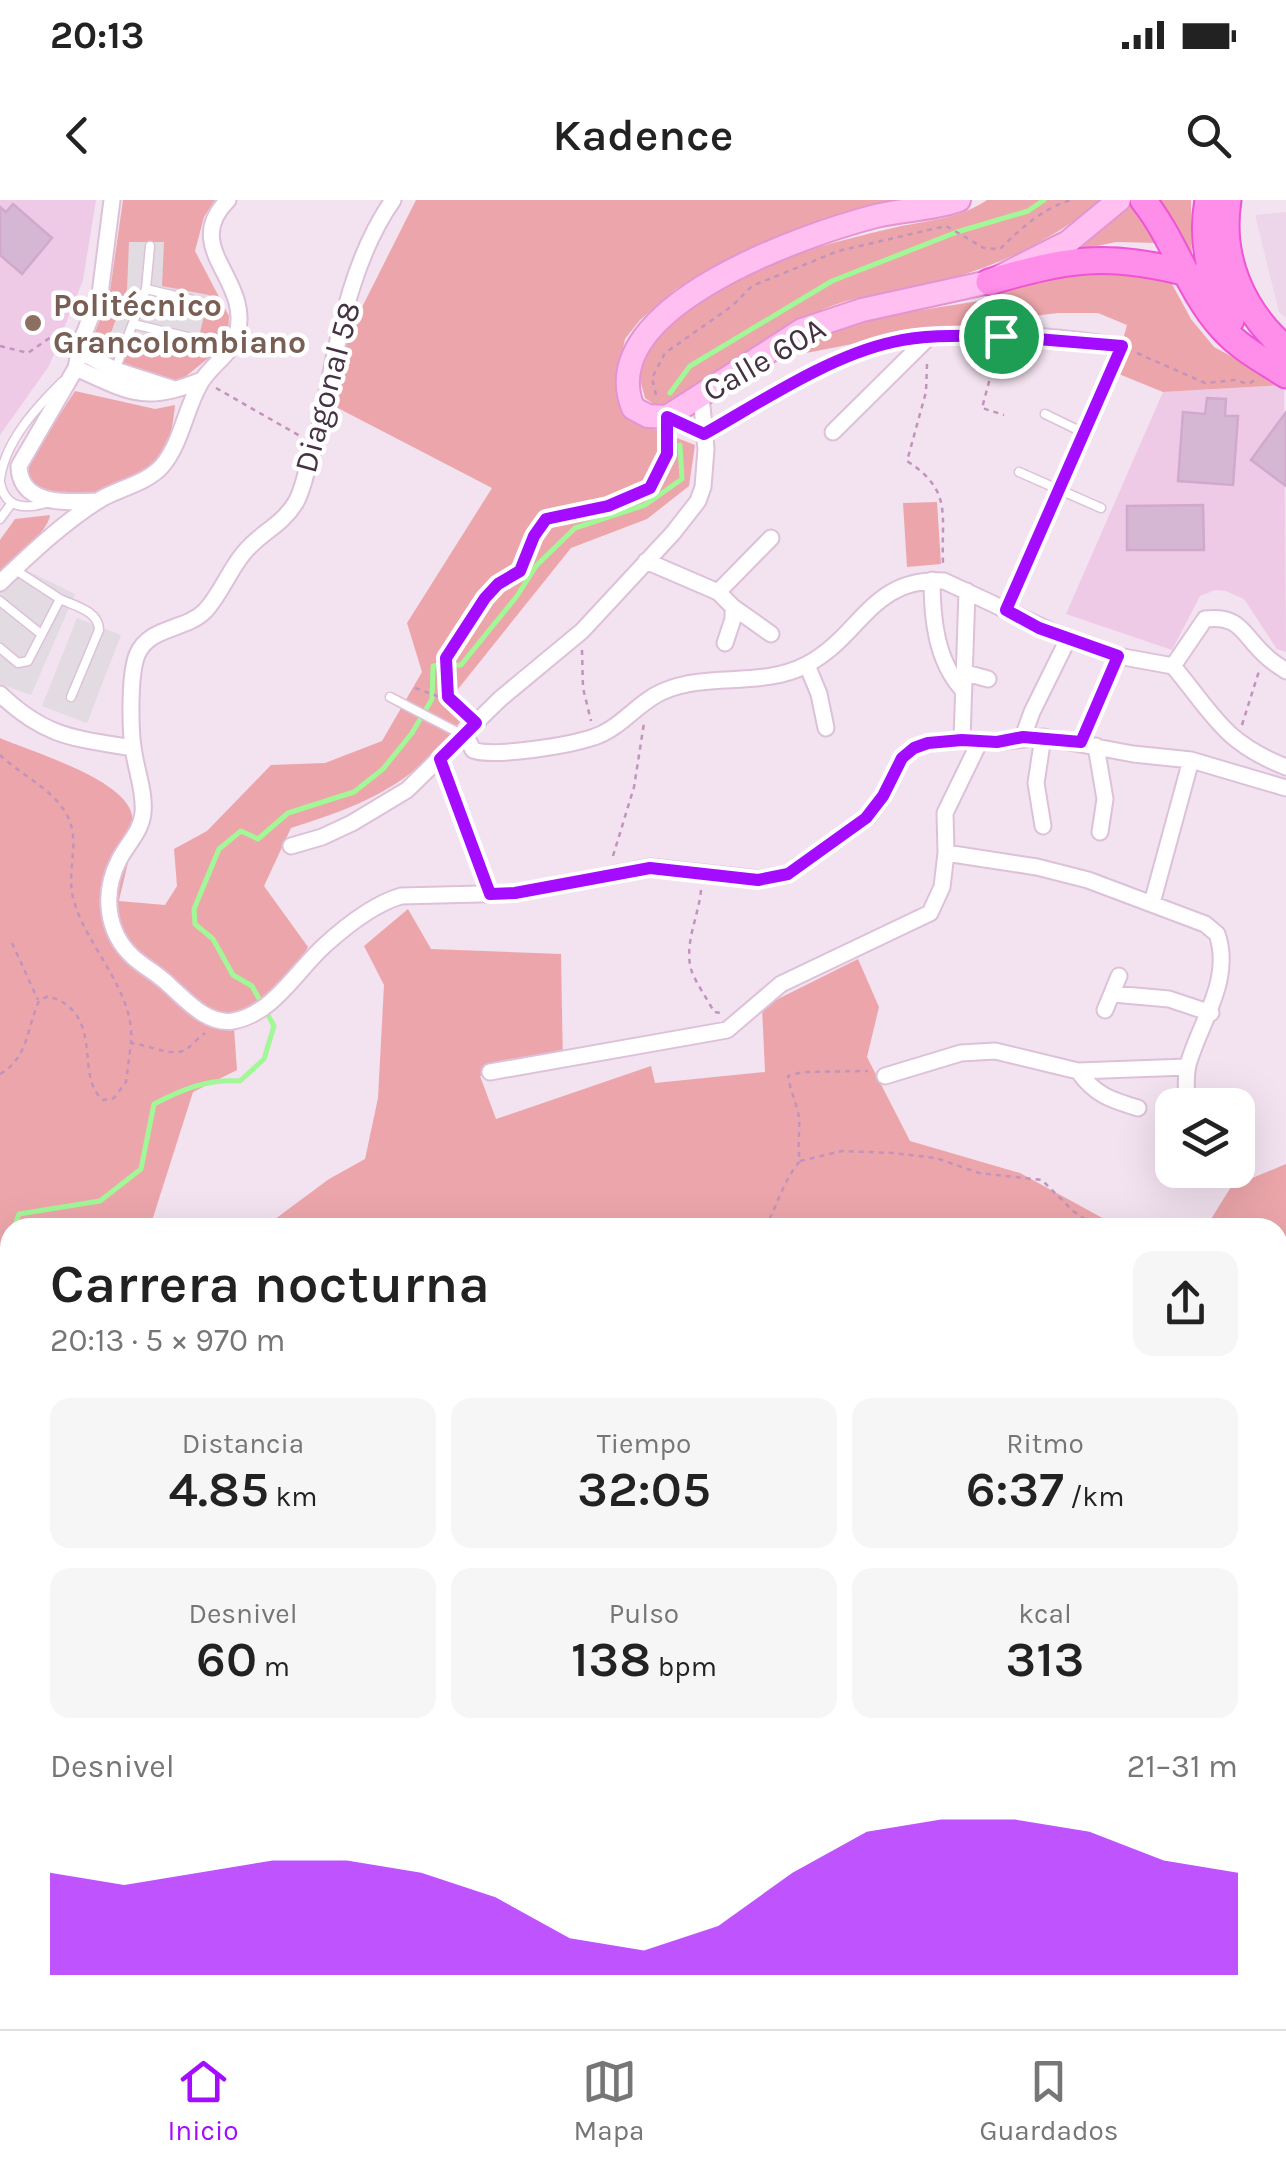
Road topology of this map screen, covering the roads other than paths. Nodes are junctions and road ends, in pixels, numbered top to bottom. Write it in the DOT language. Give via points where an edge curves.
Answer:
graph roads {
  1 [pos="112,200"];
  2 [pos="228,200"];
  3 [pos="393,200"];
  4 [pos="960,200"];
  5 [pos="1119,200"];
  6 [pos="1143,200"];
  7 [pos="1218,204"];
  8 [pos="150,246"];
  9 [pos="1186,272"];
  10 [pos="990,282"];
  11 [pos="146,290"];
  12 [pos="200,302"];
  13 [pos="132,324"];
  14 [pos="929,337"];
  15 [pos="192,338"];
  16 [pos="79,353"];
  17 [pos="1277,363"];
  18 [pos="115,370"];
  19 [pos="202,380"];
  20 [pos="174,389"];
  21 [pos="700,395"];
  22 [pos="1045,414"];
  23 [pos="667,417"];
  24 [pos="833,432"];
  25 [pos="1084,433"];
  26 [pos="704,434"];
  27 [pos="1019,472"];
  28 [pos="0,480"];
  29 [pos="1059,490"];
  30 [pos="53,501"];
  31 [pos="98,501"];
  32 [pos="11,504"];
  33 [pos="1101,508"];
  34 [pos="0,519"];
  35 [pos="771,538"];
  36 [pos="44,544"];
  37 [pos="646,561"];
  38 [pos="14,569"];
  39 [pos="938,581"];
  40 [pos="0,583"];
  41 [pos="967,591"];
  42 [pos="718,592"];
  43 [pos="60,599"];
  44 [pos="0,602"];
  45 [pos="733,606"];
  46 [pos="1006,610"];
  47 [pos="42,634"];
  48 [pos="771,634"];
  49 [pos="1068,639"];
  50 [pos="725,643"];
  51 [pos="0,648"];
  52 [pos="807,665"];
  53 [pos="1174,666"];
  54 [pos="1286,671"];
  55 [pos="988,679"];
  56 [pos="964,681"];
  57 [pos="0,694"];
  58 [pos="71,697"];
  59 [pos="390,697"];
  60 [pos="826,728"];
  61 [pos="470,730"];
  62 [pos="1023,737"];
  63 [pos="1043,737"];
  64 [pos="962,740"];
  65 [pos="979,743"];
  66 [pos="1089,744"];
  67 [pos="132,748"];
  68 [pos="1191,760"];
  69 [pos="1286,767"];
  70 [pos="1286,788"];
  71 [pos="1043,826"];
  72 [pos="1100,832"];
  73 [pos="290,846"];
  74 [pos="946,853"];
  75 [pos="1152,903"];
  76 [pos="1120,976"];
  77 [pos="1112,994"];
  78 [pos="1106,1010"];
  79 [pos="1210,1013"];
  80 [pos="1188,1066"];
  81 [pos="1078,1071"];
  82 [pos="490,1072"];
  83 [pos="885,1076"];
  84 [pos="1187,1088"];
  85 [pos="1138,1108"];
  1 -- 16 [label="street" via="100,294"];
  2 -- 19 [label="street" via="213,219 210,242 239,300 238,332"];
  3 -- 67 [label="street, Diagonal 58" via="362,259 299,497 281,524 244,552 204,611 147,640 136,656"];
  4 -- 23 [label="street, Calle 60A" via="853,223 750,264 676,304 633,350 628,370 633,408"];
  5 -- 10 [label="street, Calle 60A" via="1068,242"];
  6 -- 9 [label="main road"];
  7 -- 17 [label="main road" via="1205,228 1220,300 1243,338"];
  8 -- 11 [label="lane"];
  9 -- 10 [label="main road" via="1137,261 1082,260"];
  9 -- 17 [label="main road" via="1224,330 1244,349"];
  10 -- 21 [label="street, Calle 60A" via="825,320"];
  11 -- 12 [label="lane"];
  11 -- 13 [label="lane"];
  13 -- 15 [label="lane"];
  13 -- 18 [label="lane"];
  14 -- 24 [label="street"];
  14 -- 25 [label="street" via="1122,346"];
  14 -- 26 [label="street" via="890,342 836,363"];
  16 -- 18 [label="street"];
  16 -- 20 [label="street" via="138,394"];
  16 -- 28 [label="lane" via="27,422"];
  16 -- 30 [label="street" via="19,466 31,492"];
  18 -- 20 [label="street"];
  19 -- 20 [label="street"];
  19 -- 31 [label="street" via="163,464"];
  21 -- 23 [label="street, Calle 60A"];
  21 -- 26 [label="street"];
  22 -- 25 [label="lane"];
  23 -- 26 [label="street"];
  25 -- 29 [label="street"];
  26 -- 37 [label="street" via="698,501"];
  27 -- 29 [label="lane"];
  28 -- 32 [label="lane"];
  29 -- 33 [label="lane"];
  29 -- 46 [label="street"];
  30 -- 31 [label="street"];
  30 -- 32 [label="lane"];
  30 -- 36 [label="street" via="56,518"];
  31 -- 36 [label="street"];
  32 -- 34 [label="lane"];
  35 -- 42 [label="street"];
  36 -- 38 [label="street"];
  37 -- 42 [label="street"];
  37 -- 61 [label="street" via="582,632"];
  38 -- 40 [label="street"];
  38 -- 43 [label="lane"];
  39 -- 41 [label="street"];
  39 -- 52 [label="street" via="911,581 891,591"];
  39 -- 56 [label="street" via="932,615 951,676"];
  41 -- 46 [label="street"];
  41 -- 56 [label="street"];
  42 -- 45 [label="street"];
  43 -- 47 [label="lane"];
  43 -- 58 [label="lane" via="99,622"];
  44 -- 47 [label="lane"];
  45 -- 48 [label="street"];
  45 -- 50 [label="street"];
  46 -- 49 [label="street"];
  47 -- 51 [label="lane" via="24,664"];
  49 -- 53 [label="street"];
  49 -- 62 [label="street"];
  52 -- 60 [label="street"];
  52 -- 61 [label="street" via="663,691 595,737 501,753 473,750"];
  53 -- 54 [label="street" via="1205,620 1220,618 1238,624"];
  53 -- 69 [label="street" via="1236,742"];
  55 -- 56 [label="street"];
  56 -- 64 [label="street"];
  57 -- 67 [label="street" via="53,732"];
  59 -- 61 [label="lane"];
  61 -- 73 [label="street" via="382,808"];
  62 -- 63 [label="street"];
  62 -- 65 [label="street"];
  63 -- 66 [label="street"];
  63 -- 71 [label="street" via="1036,784"];
  64 -- 65 [label="street"];
  64 -- 67 [label="street" via="914,748 866,818 788,874 758,880 650,868 515,893 401,896 384,901 324,946 273,1000 224,1022 134,958 110,922 111,879 143,814"];
  65 -- 74 [label="street" via="945,814"];
  66 -- 68 [label="street"];
  66 -- 72 [label="street" via="1105,799"];
  68 -- 70 [label="street"];
  68 -- 75 [label="street"];
  74 -- 75 [label="street" via="1036,866"];
  74 -- 82 [label="street" via="930,913 781,984 727,1030"];
  75 -- 79 [label="street" via="1217,934 1221,960"];
  76 -- 77 [label="street"];
  77 -- 78 [label="street"];
  77 -- 79 [label="street" via="1170,999"];
  79 -- 80 [label="street"];
  80 -- 81 [label="street"];
  80 -- 84 [label="street"];
  81 -- 83 [label="street" via="995,1051 961,1053"];
  81 -- 85 [label="street" via="1102,1097"];
}
